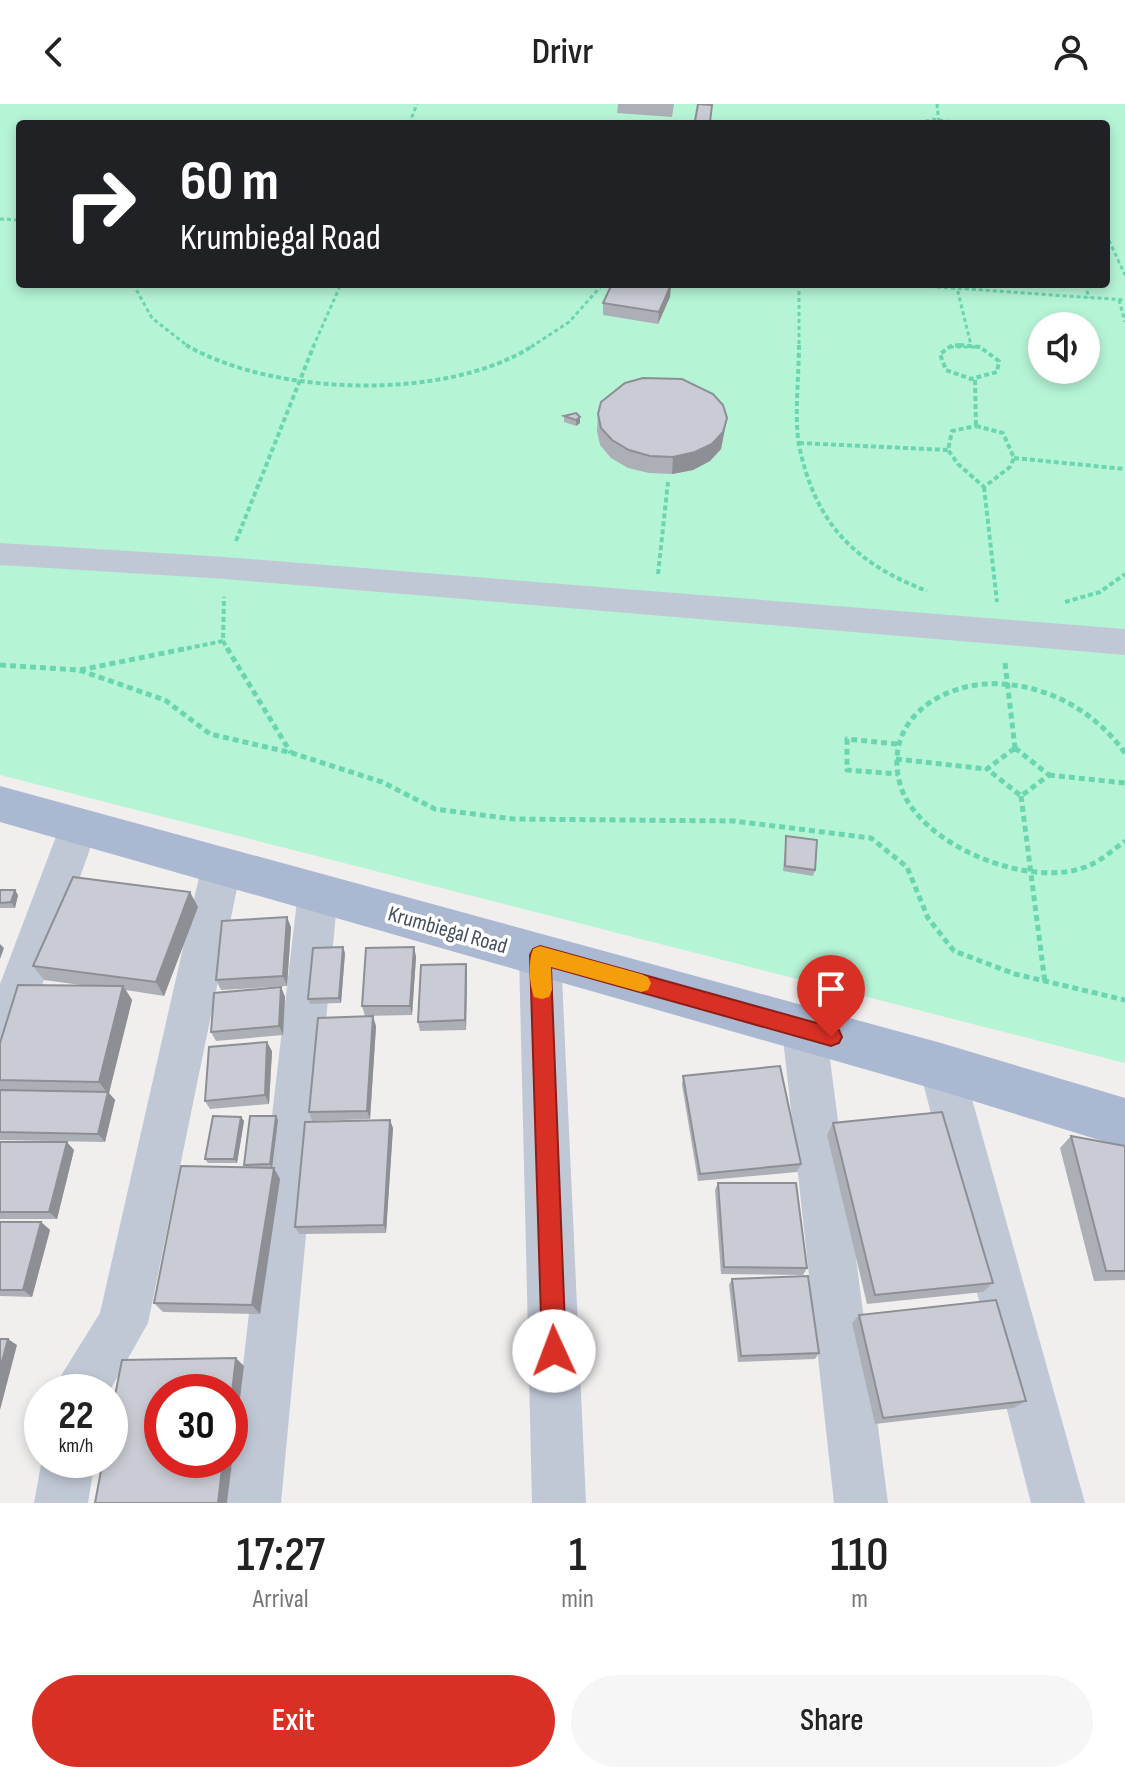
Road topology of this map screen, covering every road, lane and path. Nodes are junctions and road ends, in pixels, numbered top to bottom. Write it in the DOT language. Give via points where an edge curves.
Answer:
graph roads {
  1 [pos="1110,243"];
  2 [pos="1125,275"];
  3 [pos="134,288"];
  4 [pos="339,288"];
  5 [pos="600,288"];
  6 [pos="799,288"];
  7 [pos="957,288"];
  8 [pos="978,288"];
  9 [pos="1086,288"];
  10 [pos="1089,298"];
  11 [pos="1119,300"];
  12 [pos="1125,300"];
  13 [pos="1125,322"];
  14 [pos="971,345"];
  15 [pos="975,380"];
  16 [pos="297,383"];
  17 [pos="976,426"];
  18 [pos="799,443"];
  19 [pos="948,450"];
  20 [pos="1014,458"];
  21 [pos="1125,469"];
  22 [pos="668,482"];
  23 [pos="984,487"];
  24 [pos="0,554"];
  25 [pos="225,568"];
  26 [pos="1125,574"];
  27 [pos="940,596"];
  28 [pos="654,603"];
  29 [pos="1051,605"];
  30 [pos="1001,631"];
  31 [pos="223,641"];
  32 [pos="1125,642"];
  33 [pos="0,665"];
  34 [pos="79,670"];
  35 [pos="1007,684"];
  36 [pos="897,744"];
  37 [pos="1015,748"];
  38 [pos="292,753"];
  39 [pos="1125,753"];
  40 [pos="896,759"];
  41 [pos="987,769"];
  42 [pos="898,774"];
  43 [pos="1049,775"];
  44 [pos="1125,783"];
  45 [pos="1021,796"];
  46 [pos="0,804"];
  47 [pos="79,826"];
  48 [pos="1125,841"];
  49 [pos="222,864"];
  50 [pos="1031,873"];
  51 [pos="318,892"];
  52 [pos="540,955"];
  53 [pos="1045,983"];
  54 [pos="1125,1000"];
  55 [pos="804,1029"];
  56 [pos="0,1042"];
  57 [pos="941,1067"];
  58 [pos="1125,1123"];
  59 [pos="91,1374"];
  60 [pos="65,1478"];
  61 [pos="61,1503"];
  62 [pos="254,1503"];
  63 [pos="559,1503"];
  64 [pos="861,1503"];
  65 [pos="1058,1503"];
  1 -- 2 [label="path"];
  3 -- 16 [label="path" via="154,322 181,344 225,365"];
  4 -- 16 [label="path"];
  5 -- 16 [label="path" via="563,327 490,364 396,385"];
  6 -- 18 [label="path"];
  7 -- 14 [label="path"];
  8 -- 10 [label="path"];
  9 -- 10 [label="path"];
  10 -- 11 [label="path"];
  11 -- 12 [label="path"];
  11 -- 13 [label="path"];
  14 -- 15 [label="path" via="994,356 999,367 992,376"];
  14 -- 15 [label="path" via="951,346 939,360 955,376"];
  15 -- 17 [label="path"];
  16 -- 25 [label="path"];
  17 -- 19 [label="path" via="952,431"];
  17 -- 20 [label="path" via="1003,433"];
  18 -- 19 [label="path"];
  18 -- 27 [label="path" via="817,501 844,542 888,576"];
  19 -- 23 [label="path"];
  20 -- 21 [label="path"];
  20 -- 23 [label="path"];
  22 -- 28 [label="path"];
  23 -- 30 [label="path"];
  24 -- 25 [label="street"];
  25 -- 28 [label="street"];
  25 -- 31 [label="path"];
  26 -- 29 [label="path" via="1100,592"];
  28 -- 30 [label="street"];
  30 -- 32 [label="street"];
  30 -- 35 [label="path"];
  31 -- 34 [label="path"];
  31 -- 38 [label="path"];
  33 -- 34 [label="path"];
  34 -- 38 [label="path" via="165,700 210,734"];
  35 -- 36 [label="path" via="968,685 935,697 911,717"];
  35 -- 37 [label="path"];
  35 -- 39 [label="path" via="1073,705 1109,732"];
  36 -- 40 [label="path"];
  36 -- 42 [label="path" via="847,739 847,770"];
  37 -- 41 [label="path"];
  37 -- 43 [label="path"];
  38 -- 53 [label="path" via="382,782 435,809 513,819 734,821 871,838 907,867 928,918 954,951"];
  40 -- 41 [label="path"];
  40 -- 42 [label="path"];
  41 -- 45 [label="path"];
  42 -- 50 [label="path" via="913,808 943,840 984,862"];
  43 -- 44 [label="path"];
  43 -- 45 [label="path"];
  45 -- 50 [label="path"];
  46 -- 47 [label="main road, Krumbiegal Road"];
  47 -- 49 [label="main road, Krumbiegal Road"];
  47 -- 56 [label="street"];
  48 -- 50 [label="path" via="1080,869"];
  49 -- 51 [label="main road, Krumbiegal Road"];
  49 -- 59 [label="street" via="123,1323"];
  50 -- 53 [label="path"];
  51 -- 52 [label="main road, Krumbiegal Road"];
  51 -- 62 [label="street"];
  52 -- 55 [label="main road, Krumbiegal Road"];
  52 -- 63 [label="street"];
  53 -- 54 [label="path"];
  55 -- 57 [label="main road, Krumbiegal Road"];
  55 -- 64 [label="street"];
  57 -- 58 [label="main road, Krumbiegal Road"];
  57 -- 65 [label="street"];
  60 -- 61 [label="street"];
}
